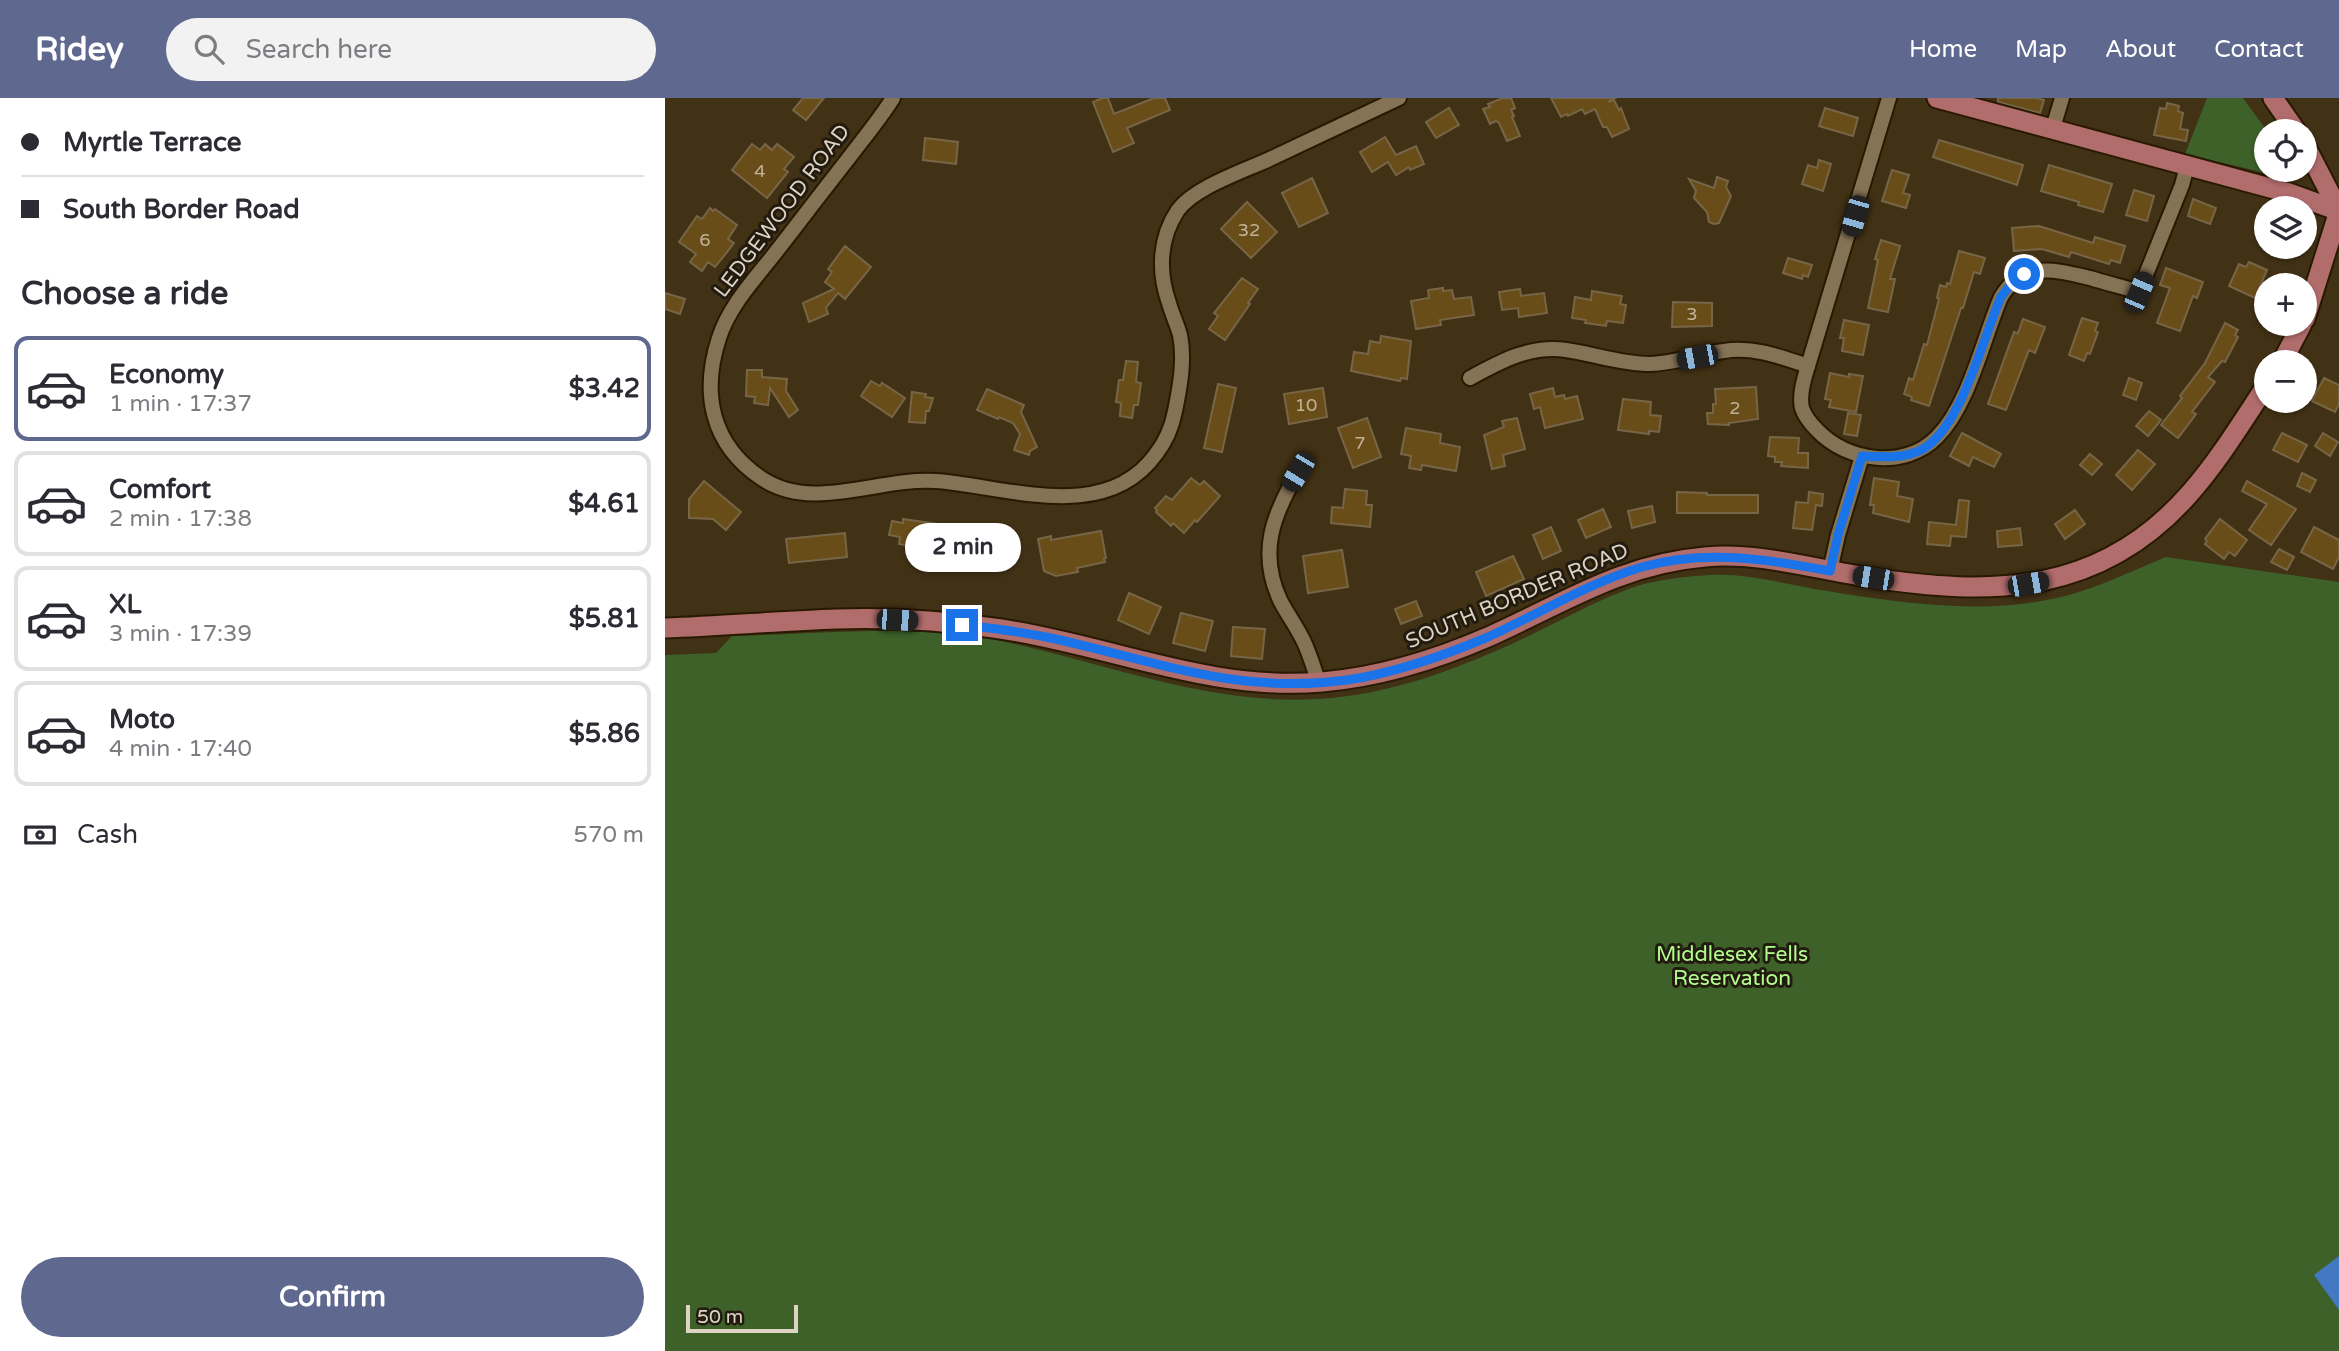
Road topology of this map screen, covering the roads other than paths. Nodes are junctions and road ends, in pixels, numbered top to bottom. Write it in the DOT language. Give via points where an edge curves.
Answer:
graph roads {
  1 [pos="893,98"];
  2 [pos="1399,98"];
  3 [pos="1889,98"];
  4 [pos="1937,98"];
  5 [pos="2062,98"];
  6 [pos="2273,98"];
  7 [pos="2288,119"];
  8 [pos="2052,131"];
  9 [pos="2187,166"];
  10 [pos="2317,168"];
  11 [pos="2339,211"];
  12 [pos="2317,281"];
  13 [pos="1808,366"];
  14 [pos="1470,378"];
  15 [pos="2254,403"];
  16 [pos="1862,456"];
  17 [pos="1298,472"];
  18 [pos="1830,571"];
  19 [pos="665,628"];
  20 [pos="1319,682"];
  1 -- 2 [label="street, LEDGEWOOD ROAD" via="742,295 720,336 712,380 716,425 736,457 752,472 789,492 922,481 1048,496 1089,494 1135,478 1170,431 1179,385 1181,338 1163,277 1162,254 1167,229 1180,208 1203,190"];
  3 -- 13 [label="street"];
  4 -- 8 [label="main road"];
  5 -- 8 [label="street"];
  6 -- 7 [label="main road"];
  8 -- 9 [label="main road"];
  9 -- 11 [label="main road"];
  9 -- 16 [label="street" via="2139,292 2058,271 2020,276 2001,297 1963,397 1939,435 1910,454"];
  10 -- 11 [label="main road"];
  11 -- 12 [label="main road"];
  13 -- 14 [label="street" via="1741,350 1652,364 1549,349 1506,358"];
  13 -- 16 [label="street" via="1801,399 1806,416 1843,451"];
  15 -- 18 [label="main road, SOUTH BORDER ROAD" via="2177,508 2132,545 2086,569 2028,584 1976,587"];
  16 -- 18 [label="street"];
  17 -- 20 [label="street" via="1276,513 1269,558 1276,592 1304,642"];
  18 -- 20 [label="main road, SOUTH BORDER ROAD" via="1732,556 1653,565 1431,658 1369,676"];
  19 -- 20 [label="main road, SOUTH BORDER ROAD" via="841,618 943,622 1051,638 1231,681"];
}
